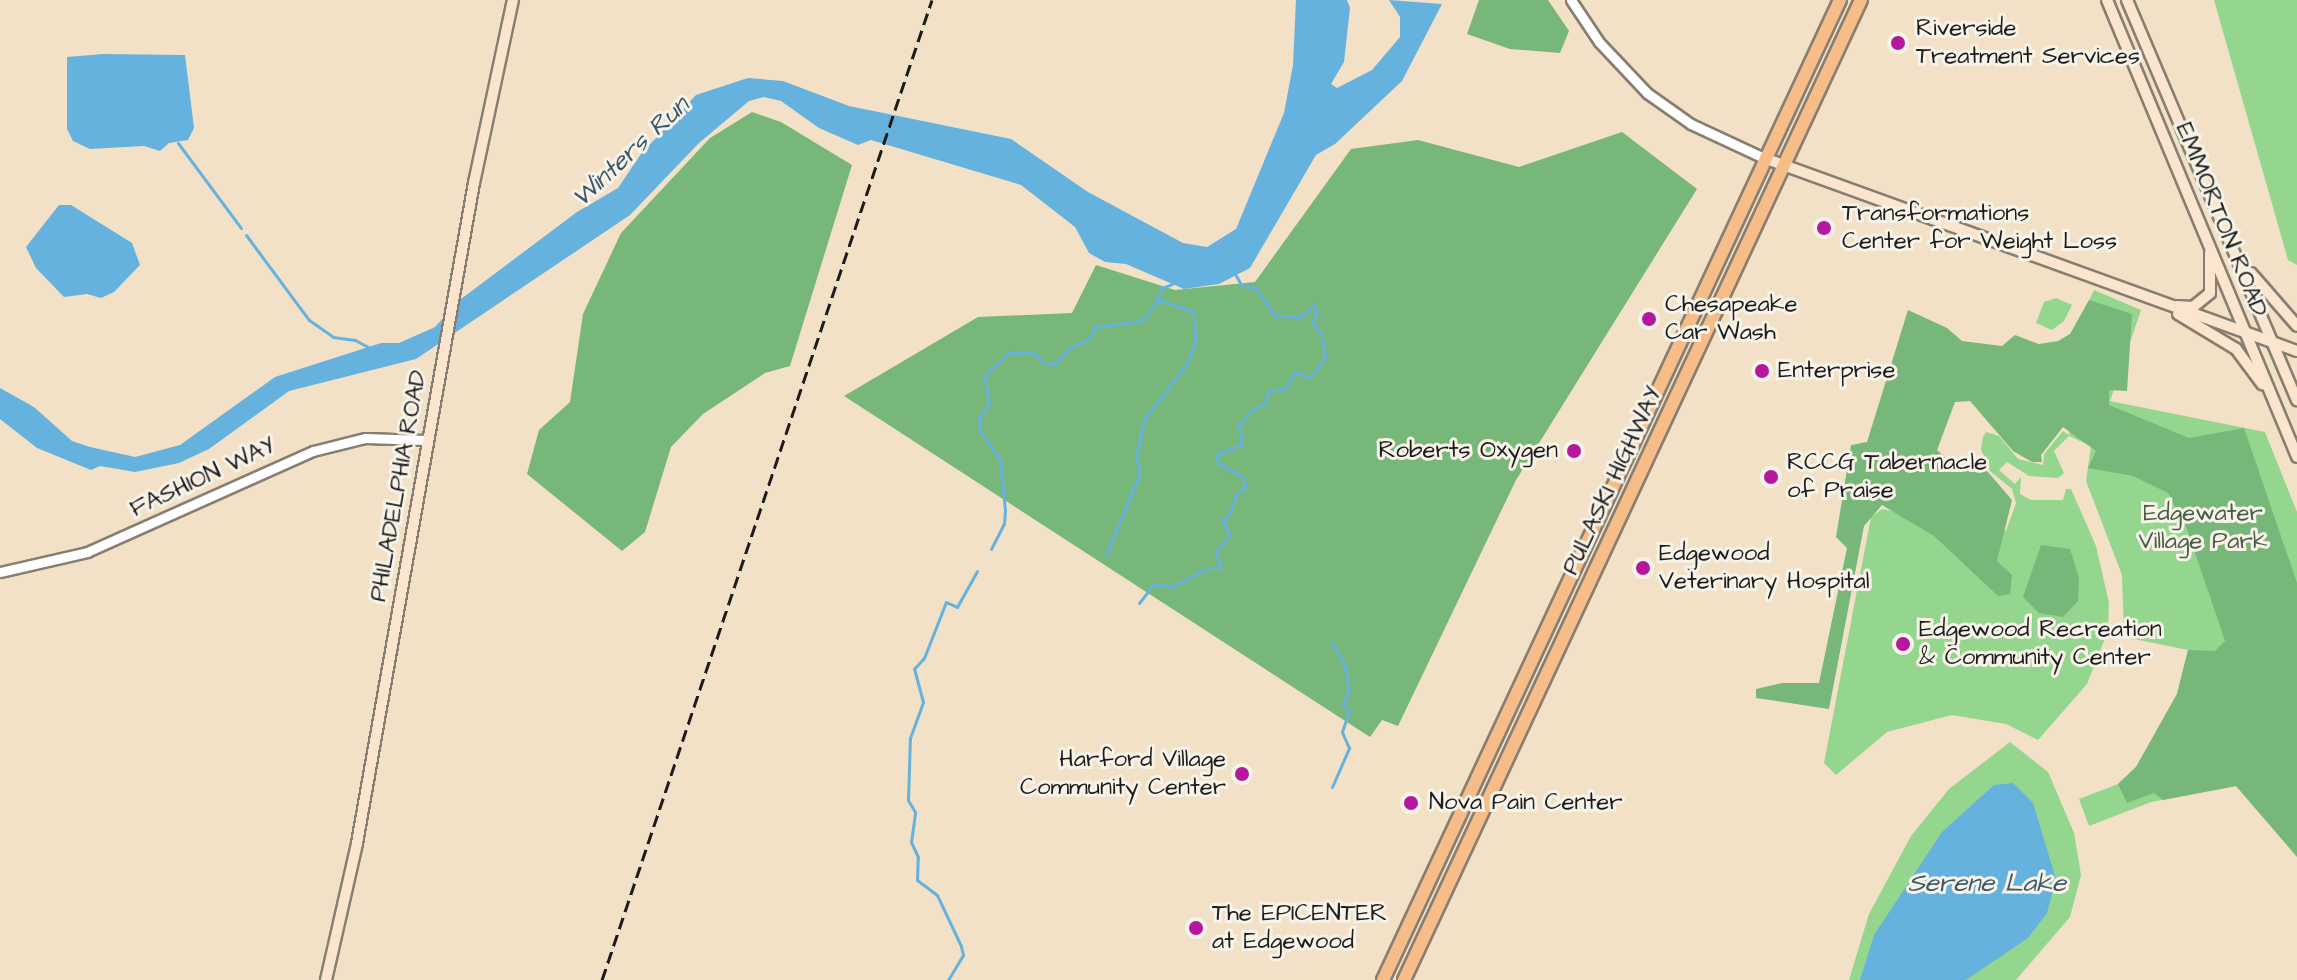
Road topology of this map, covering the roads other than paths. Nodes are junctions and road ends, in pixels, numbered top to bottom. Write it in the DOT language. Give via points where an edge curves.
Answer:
graph roads {
  1 [pos="513,0"];
  2 [pos="1571,0"];
  3 [pos="1840,0"];
  4 [pos="1861,0"];
  5 [pos="2107,0"];
  6 [pos="2127,0"];
  7 [pos="1764,158"];
  8 [pos="1784,166"];
  9 [pos="2209,240"];
  10 [pos="2233,241"];
  11 [pos="2166,306"];
  12 [pos="2297,326"];
  13 [pos="2248,336"];
  14 [pos="2275,345"];
  15 [pos="2297,351"];
  16 [pos="2297,400"];
  17 [pos="2278,411"];
  18 [pos="426,440"];
  19 [pos="2297,457"];
  20 [pos="0,572"];
  21 [pos="326,980"];
  22 [pos="1383,980"];
  23 [pos="1404,980"];
  1 -- 18 [label="main road, PHILADELPHIA ROAD"];
  2 -- 7 [label="street" via="1607,52 1647,93 1691,124"];
  3 -- 7 [label="highway, PULASKI HIGHWAY"];
  4 -- 8 [label="highway, PULASKI HIGHWAY"];
  5 -- 9 [label="main road, EMMORTON ROAD"];
  6 -- 10 [label="main road, EMMORTON ROAD"];
  7 -- 8 [label="main road"];
  7 -- 22 [label="highway, PULASKI HIGHWAY"];
  8 -- 11 [label="main road"];
  8 -- 23 [label="highway, PULASKI HIGHWAY"];
  9 -- 11 [label="main road" via="2210,293 2193,307"];
  9 -- 13 [label="main road, EMMORTON ROAD"];
  10 -- 12 [label="main road" via="2264,291"];
  10 -- 14 [label="main road, EMMORTON ROAD"];
  11 -- 13 [label="main road"];
  11 -- 17 [label="main road" via="2240,352"];
  13 -- 14 [label="main road"];
  13 -- 17 [label="main road, EMMORTON ROAD"];
  14 -- 15 [label="main road"];
  14 -- 16 [label="main road, EMMORTON ROAD"];
  17 -- 19 [label="main road, EMMORTON ROAD"];
  18 -- 20 [label="street, FASHION WAY" via="377,437 313,451 87,552"];
  18 -- 21 [label="main road, PHILADELPHIA ROAD" via="357,843"];
}
